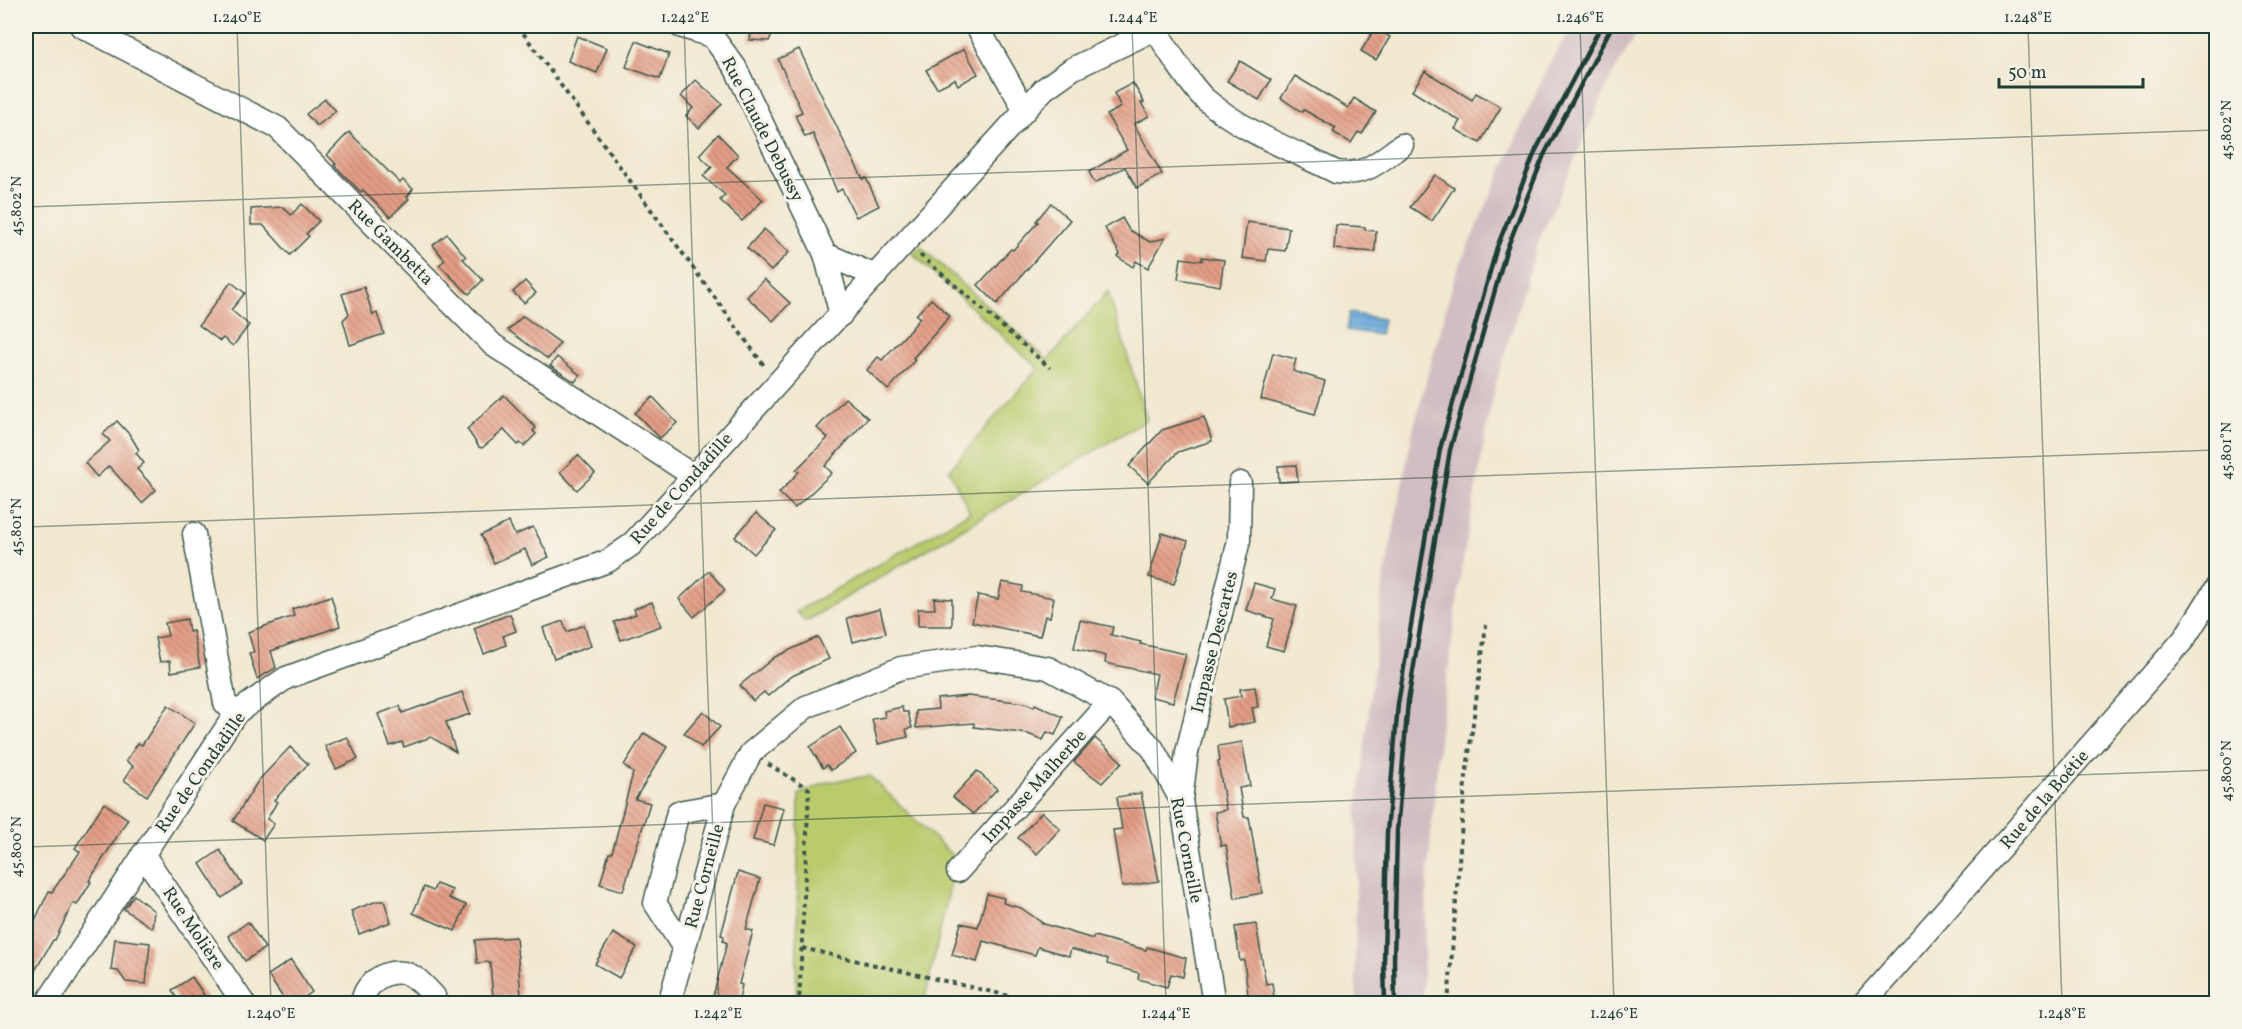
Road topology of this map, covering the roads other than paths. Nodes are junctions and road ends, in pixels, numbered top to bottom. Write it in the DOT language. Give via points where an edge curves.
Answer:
graph roads {
  1 [pos="81,26"];
  2 [pos="680,26"];
  3 [pos="976,26"];
  4 [pos="1159,27"];
  5 [pos="711,31"];
  6 [pos="1025,110"];
  7 [pos="1402,145"];
  8 [pos="825,254"];
  9 [pos="876,276"];
  10 [pos="841,315"];
  11 [pos="692,475"];
  12 [pos="1240,483"];
  13 [pos="194,534"];
  14 [pos="2217,588"];
  15 [pos="1110,702"];
  16 [pos="237,713"];
  17 [pos="1181,800"];
  18 [pos="724,804"];
  19 [pos="143,854"];
  20 [pos="958,871"];
  21 [pos="684,948"];
  22 [pos="46,1004"];
  23 [pos="244,1004"];
  24 [pos="362,1004"];
  25 [pos="434,1004"];
  26 [pos="669,1004"];
  27 [pos="1214,1004"];
  28 [pos="1863,1004"];
  1 -- 11 [label="street, Rue Gambetta" via="278,128 493,345"];
  2 -- 5 [label="street, Rue Claude Debussy"];
  3 -- 6 [label="street"];
  4 -- 6 [label="street, Rue de Condadille" via="1072,69"];
  4 -- 7 [label="street" via="1165,45 1204,99 1236,122 1336,172 1353,174 1367,170"];
  5 -- 8 [label="street, Rue Claude Debussy" via="735,67"];
  6 -- 9 [label="street, Rue de Condadille"];
  8 -- 9 [label="street"];
  8 -- 10 [label="street, Rue Claude Debussy"];
  9 -- 10 [label="street, Rue de Condadille"];
  10 -- 11 [label="street, Rue de Condadille"];
  11 -- 16 [label="street, Rue de Condadille" via="631,545 608,561 286,678"];
  12 -- 17 [label="street, Impasse Descartes" via="1239,540 1187,752"];
  13 -- 16 [label="street" via="225,703"];
  14 -- 28 [label="street, Rue de la Boétie" via="2184,639"];
  15 -- 17 [label="street, Rue Corneille" via="1153,749"];
  15 -- 18 [label="street, Rue Corneille" via="1048,668 977,657 901,668 806,707 751,753"];
  15 -- 20 [label="street, Impasse Malherbe"];
  16 -- 19 [label="street, Rue de Condadille"];
  17 -- 27 [label="street, Rue Corneille"];
  18 -- 21 [label="street, Rue Corneille"];
  18 -- 21 [label="street, Rue Corneille" via="678,812 655,903"];
  19 -- 22 [label="street, Rue de Condadille"];
  19 -- 23 [label="street, Rue Molière"];
  21 -- 26 [label="street, Rue Corneille"];
  24 -- 25 [label="street" via="363,993 378,976 404,973 421,982 434,996"];
}
